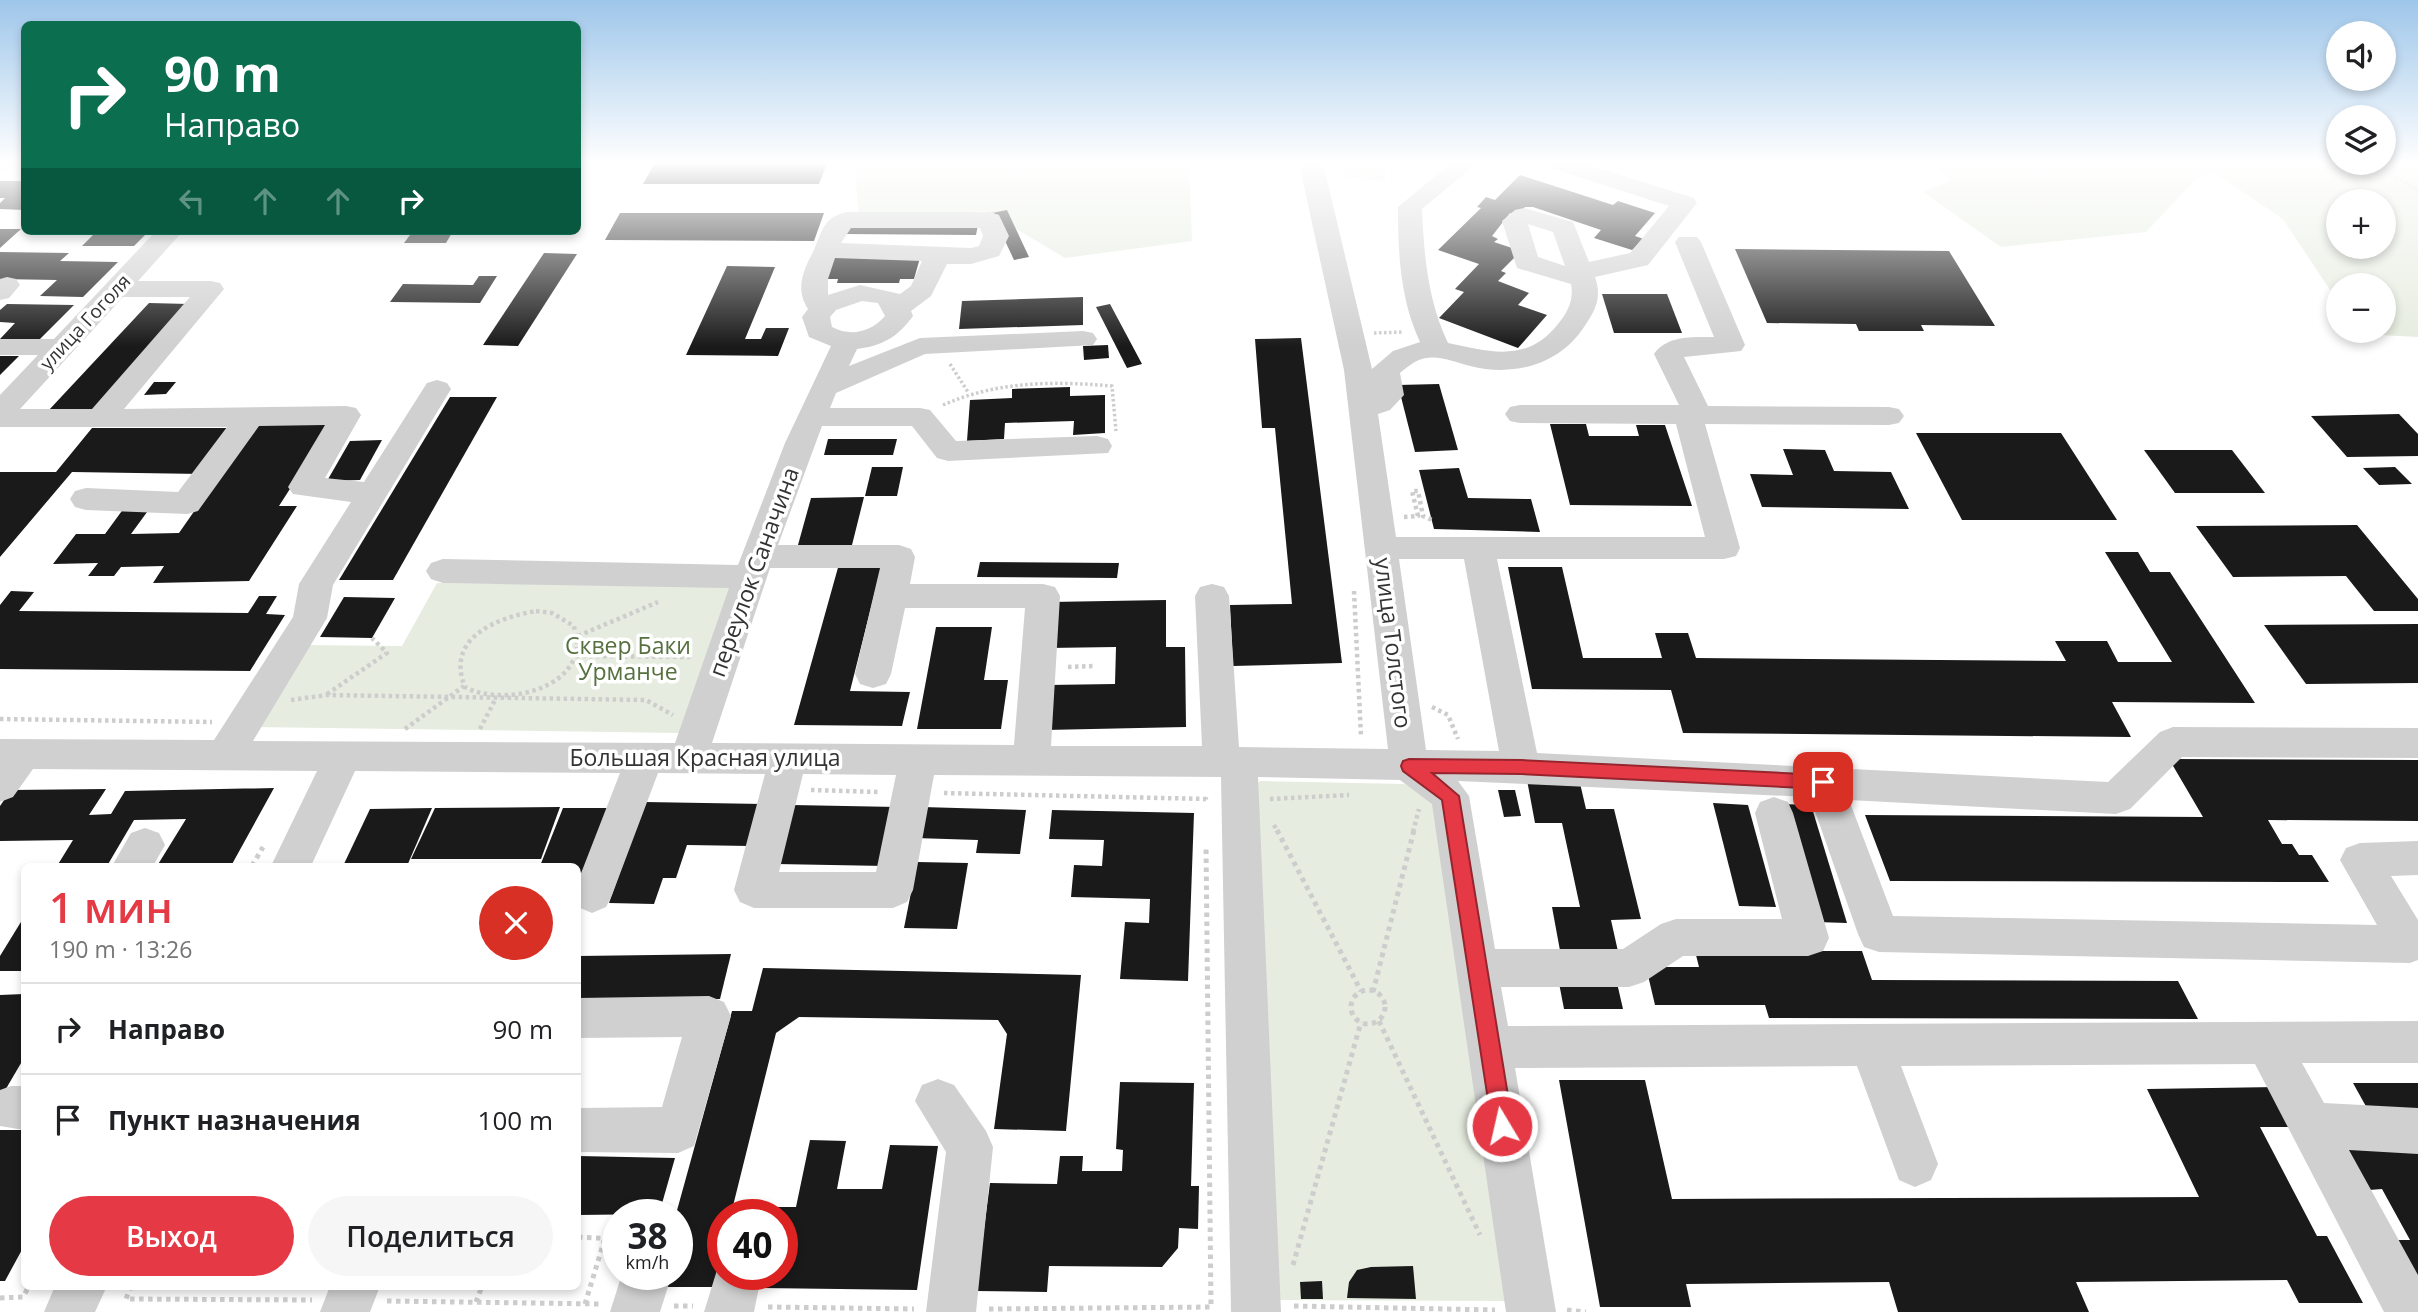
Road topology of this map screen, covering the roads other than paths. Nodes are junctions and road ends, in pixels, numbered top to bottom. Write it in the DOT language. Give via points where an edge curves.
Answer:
graph roads {
  1 [pos="837,224"];
  2 [pos="992,224"];
  3 [pos="1325,224"];
  4 [pos="1410,224"];
  5 [pos="1668,224"];
  6 [pos="164,235"];
  7 [pos="1688,242"];
  8 [pos="827,250"];
  9 [pos="938,256"];
  10 [pos="100,297"];
  11 [pos="822,307"];
  12 [pos="898,308"];
  13 [pos="1431,334"];
  14 [pos="1083,340"];
  15 [pos="1497,340"];
  16 [pos="847,341"];
  17 [pos="0,347"];
  18 [pos="61,347"];
  19 [pos="1476,359"];
  20 [pos="437,389"];
  21 [pos="818,402"];
  22 [pos="2,410"];
  23 [pos="1363,410"];
  24 [pos="1520,414"];
  25 [pos="1690,416"];
  26 [pos="1889,416"];
  27 [pos="250,417"];
  28 [pos="100,419"];
  29 [pos="1097,446"];
  30 [pos="373,493"];
  31 [pos="86,499"];
  32 [pos="1381,548"];
  33 [pos="1478,548"];
  34 [pos="752,566"];
  35 [pos="443,572"];
  36 [pos="890,596"];
  37 [pos="1212,596"];
  38 [pos="873,674"];
  39 [pos="2418,743"];
  40 [pos="12,754"];
  41 [pos="225,755"];
  42 [pos="343,756"];
  43 [pos="645,758"];
  44 [pos="689,758"];
  45 [pos="788,759"];
  46 [pos="918,760"];
  47 [pos="1032,760"];
  48 [pos="1230,762"];
  49 [pos="1521,767"];
  50 [pos="1823,782"];
  51 [pos="0,786"];
  52 [pos="1416,786"];
  53 [pos="1774,813"];
  54 [pos="2418,858"];
  55 [pos="292,863"];
  56 [pos="592,895"];
  57 [pos="1477,968"];
  58 [pos="581,1018"];
  59 [pos="2267,1042"];
  60 [pos="2418,1042"];
  61 [pos="1871,1045"];
  62 [pos="1490,1046"];
  63 [pos="938,1101"];
  64 [pos="2311,1125"];
  65 [pos="581,1130"];
  66 [pos="2418,1131"];
  67 [pos="1915,1164"];
  68 [pos="353,1290"];
  69 [pos="642,1290"];
  70 [pos="104,1292"];
  71 [pos="1269,1309"];
  72 [pos="1516,1311"];
  73 [pos="69,1312"];
  74 [pos="345,1312"];
  75 [pos="635,1312"];
  76 [pos="951,1312"];
  77 [pos="2411,1312"];
  1 -- 8 [label="street"];
  2 -- 9 [label="street" via="996,236 990,251"];
  3 -- 23 [label="street, улица Толстого"];
  4 -- 13 [label="street" via="1423,321"];
  5 -- 19 [label="street" via="1639,259 1580,272 1588,291 1584,307 1567,332 1545,351 1525,361"];
  6 -- 10 [label="street, улица Гоголя" via="133,257"];
  7 -- 25 [label="street" via="1731,345 1684,346 1668,354 1694,407"];
  8 -- 9 [label="street" via="918,251"];
  8 -- 11 [label="street" via="813,286"];
  9 -- 12 [label="street" via="922,290"];
  10 -- 18 [label="street, улица Гоголя"];
  10 -- 28 [label="street" via="211,289"];
  11 -- 12 [label="street" via="863,293 885,296"];
  11 -- 16 [label="street" via="816,317 819,331"];
  12 -- 16 [label="street" via="899,316 886,331"];
  13 -- 19 [label="street"];
  13 -- 23 [label="street" via="1425,349 1408,354 1385,371 1389,395"];
  14 -- 21 [label="street" via="920,346"];
  15 -- 19 [label="street"];
  16 -- 21 [label="street, переулок Саначина"];
  17 -- 18 [label="street"];
  18 -- 22 [label="street, улица Гоголя"];
  20 -- 30 [label="street"];
  21 -- 29 [label="street" via="920,417 948,451"];
  21 -- 34 [label="street, переулок Саначина"];
  22 -- 28 [label="street"];
  23 -- 32 [label="street, улица Толстого"];
  24 -- 25 [label="street"];
  25 -- 26 [label="street"];
  25 -- 33 [label="street" via="1724,548"];
  27 -- 28 [label="street"];
  27 -- 30 [label="street" via="346,415 304,487"];
  27 -- 31 [label="street" via="187,503"];
  30 -- 41 [label="street" via="316,584 310,618"];
  32 -- 33 [label="street"];
  32 -- 52 [label="street, улица Толстого"];
  33 -- 49 [label="street"];
  34 -- 35 [label="street"];
  34 -- 36 [label="street" via="899,557"];
  34 -- 44 [label="street, переулок Саначина"];
  36 -- 38 [label="street"];
  36 -- 47 [label="street" via="1043,596"];
  37 -- 48 [label="street"];
  39 -- 50 [label="street, Большая Красная улица" via="2173,742 2116,797"];
  40 -- 41 [label="street, Большая Красная улица"];
  40 -- 51 [label="street"];
  41 -- 42 [label="street, Большая Красная улица"];
  42 -- 43 [label="street, Большая Красная улица"];
  42 -- 55 [label="street"];
  43 -- 44 [label="street, Большая Красная улица"];
  43 -- 56 [label="street"];
  44 -- 45 [label="street, Большая Красная улица"];
  45 -- 46 [label="street, Большая Красная улица"];
  45 -- 46 [label="street" via="754,891 893,890"];
  46 -- 47 [label="street, Большая Красная улица"];
  47 -- 48 [label="street, Большая Красная улица"];
  48 -- 52 [label="street, Большая Красная улица"];
  48 -- 71 [label="street"];
  49 -- 50 [label="street, Большая Красная улица"];
  49 -- 52 [label="street, Большая Красная улица"];
  50 -- 54 [label="street" via="1880,934 2410,944 2360,860"];
  52 -- 57 [label="street" via="1450,796"];
  53 -- 57 [label="street" via="1808,937 1676,937 1629,968"];
  57 -- 62 [label="street"];
  58 -- 65 [label="street" via="709,1016 678,1130"];
  59 -- 60 [label="street"];
  59 -- 61 [label="street"];
  59 -- 64 [label="street"];
  61 -- 62 [label="street"];
  61 -- 67 [label="street"];
  62 -- 72 [label="street"];
  63 -- 76 [label="street" via="970,1147"];
  64 -- 66 [label="street"];
  64 -- 77 [label="street"];
  68 -- 74 [label="street"];
  69 -- 75 [label="street"];
  70 -- 73 [label="street"];
}
